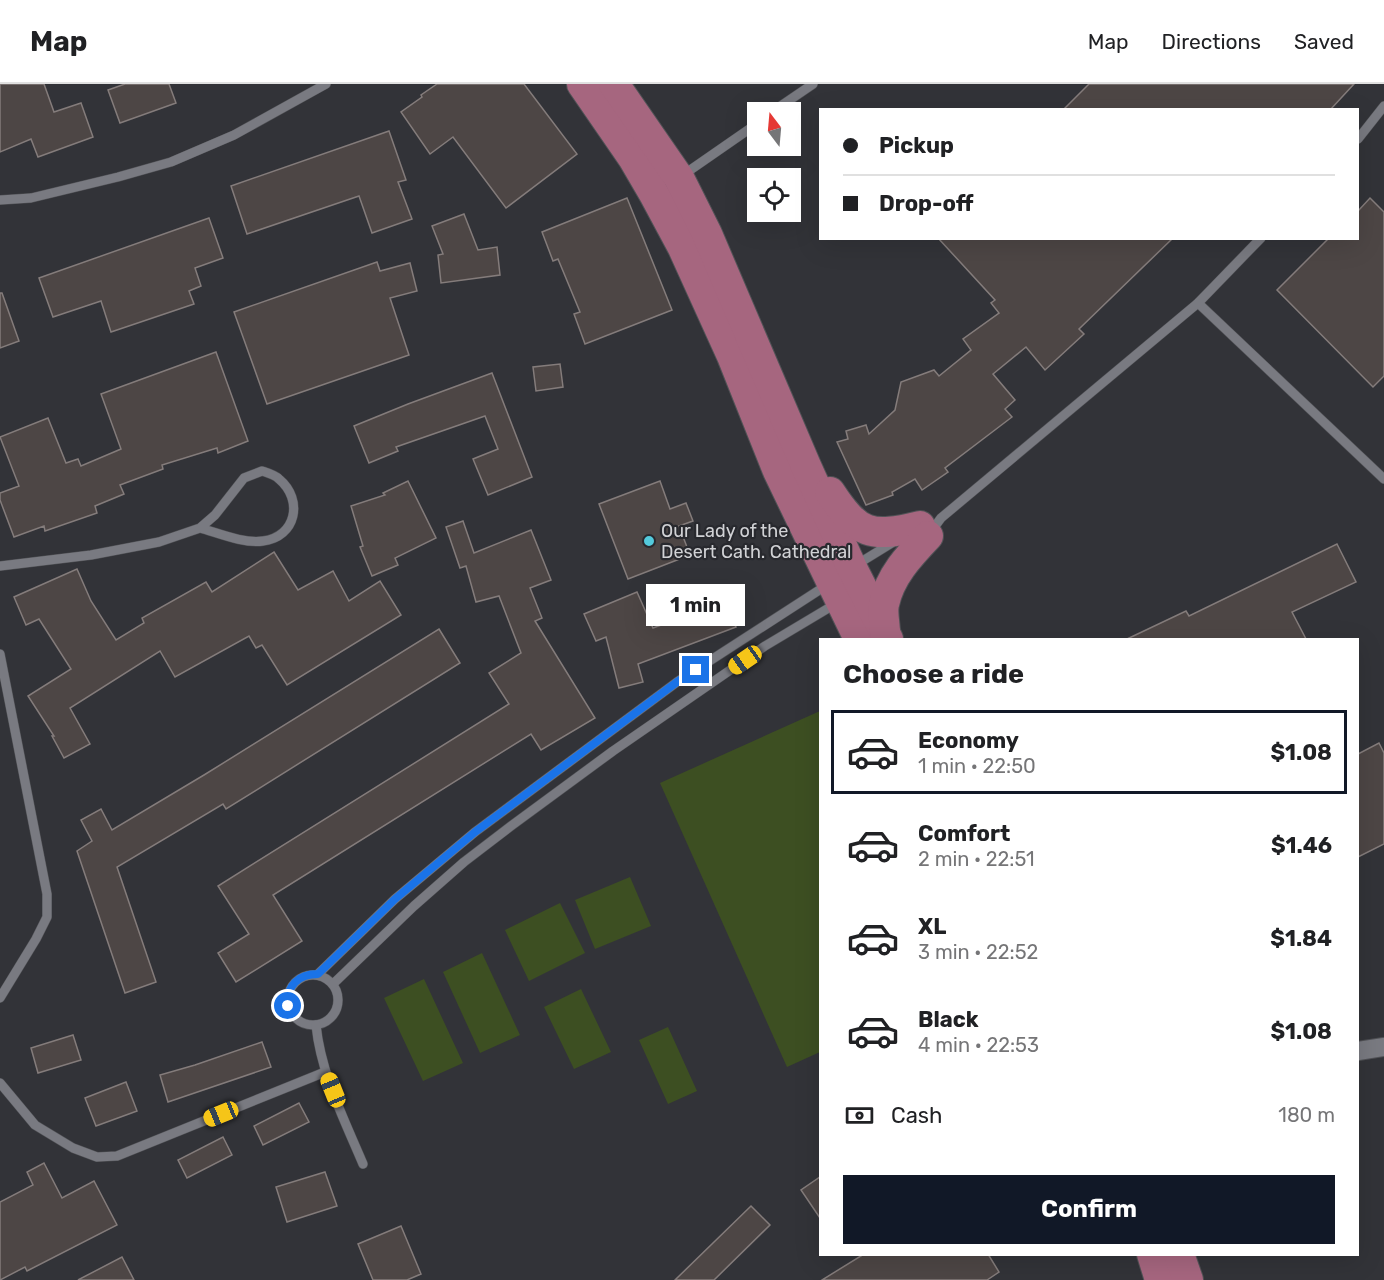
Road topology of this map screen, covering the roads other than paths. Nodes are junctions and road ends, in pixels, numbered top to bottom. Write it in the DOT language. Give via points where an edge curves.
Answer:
graph roads {
  1 [pos="326,84"];
  2 [pos="582,84"];
  3 [pos="614,84"];
  4 [pos="813,84"];
  5 [pos="787,102"];
  6 [pos="1384,106"];
  7 [pos="747,131"];
  8 [pos="1359,138"];
  9 [pos="667,186"];
  10 [pos="0,200"];
  11 [pos="1259,240"];
  12 [pos="1198,303"];
  13 [pos="796,465"];
  14 [pos="1384,479"];
  15 [pos="930,526"];
  16 [pos="200,528"];
  17 [pos="890,565"];
  18 [pos="0,566"];
  19 [pos="849,584"];
  20 [pos="877,637"];
  21 [pos="0,654"];
  22 [pos="1,666"];
  23 [pos="318,974"];
  24 [pos="333,984"];
  25 [pos="0,998"];
  26 [pos="316,1025"];
  27 [pos="1384,1047"];
  28 [pos="1359,1051"];
  29 [pos="325,1072"];
  30 [pos="0,1083"];
  31 [pos="363,1164"];
  32 [pos="1153,1256"];
  33 [pos="1180,1256"];
  34 [pos="1160,1280"];
  35 [pos="1188,1280"];
  1 -- 10 [label="lane" via="234,135 171,162 31,198"];
  2 -- 9 [label="main road" via="633,158"];
  3 -- 9 [label="main road"];
  4 -- 5 [label="lane"];
  6 -- 8 [label="lane"];
  7 -- 9 [label="lane"];
  9 -- 13 [label="main road" via="707,234"];
  11 -- 12 [label="lane"];
  12 -- 14 [label="lane"];
  12 -- 15 [label="lane"];
  13 -- 15 [label="main road" via="822,480 856,525 883,533"];
  13 -- 19 [label="main road"];
  15 -- 17 [label="lane"];
  15 -- 19 [label="lane"];
  15 -- 20 [label="main road" via="894,576"];
  16 -- 16 [label="lane" via="244,478 262,471 279,478 295,504 293,520 282,534 265,541 247,541"];
  16 -- 18 [label="lane" via="159,542 91,555"];
  19 -- 20 [label="main road"];
  19 -- 23 [label="lane" via="677,682 475,832 395,899"];
  19 -- 24 [label="lane" via="510,826 414,906"];
  21 -- 22 [label="lane"];
  22 -- 25 [label="lane" via="47,894 46,917"];
  23 -- 24 [label="lane"];
  23 -- 26 [label="lane" via="297,980 288,999 296,1018"];
  24 -- 26 [label="lane" via="338,991 337,1009 332,1017"];
  26 -- 29 [label="lane"];
  27 -- 28 [label="street"];
  29 -- 30 [label="lane" via="117,1156 97,1157 73,1148 35,1125"];
  29 -- 31 [label="lane"];
  32 -- 34 [label="main road"];
  33 -- 35 [label="main road"];
}
